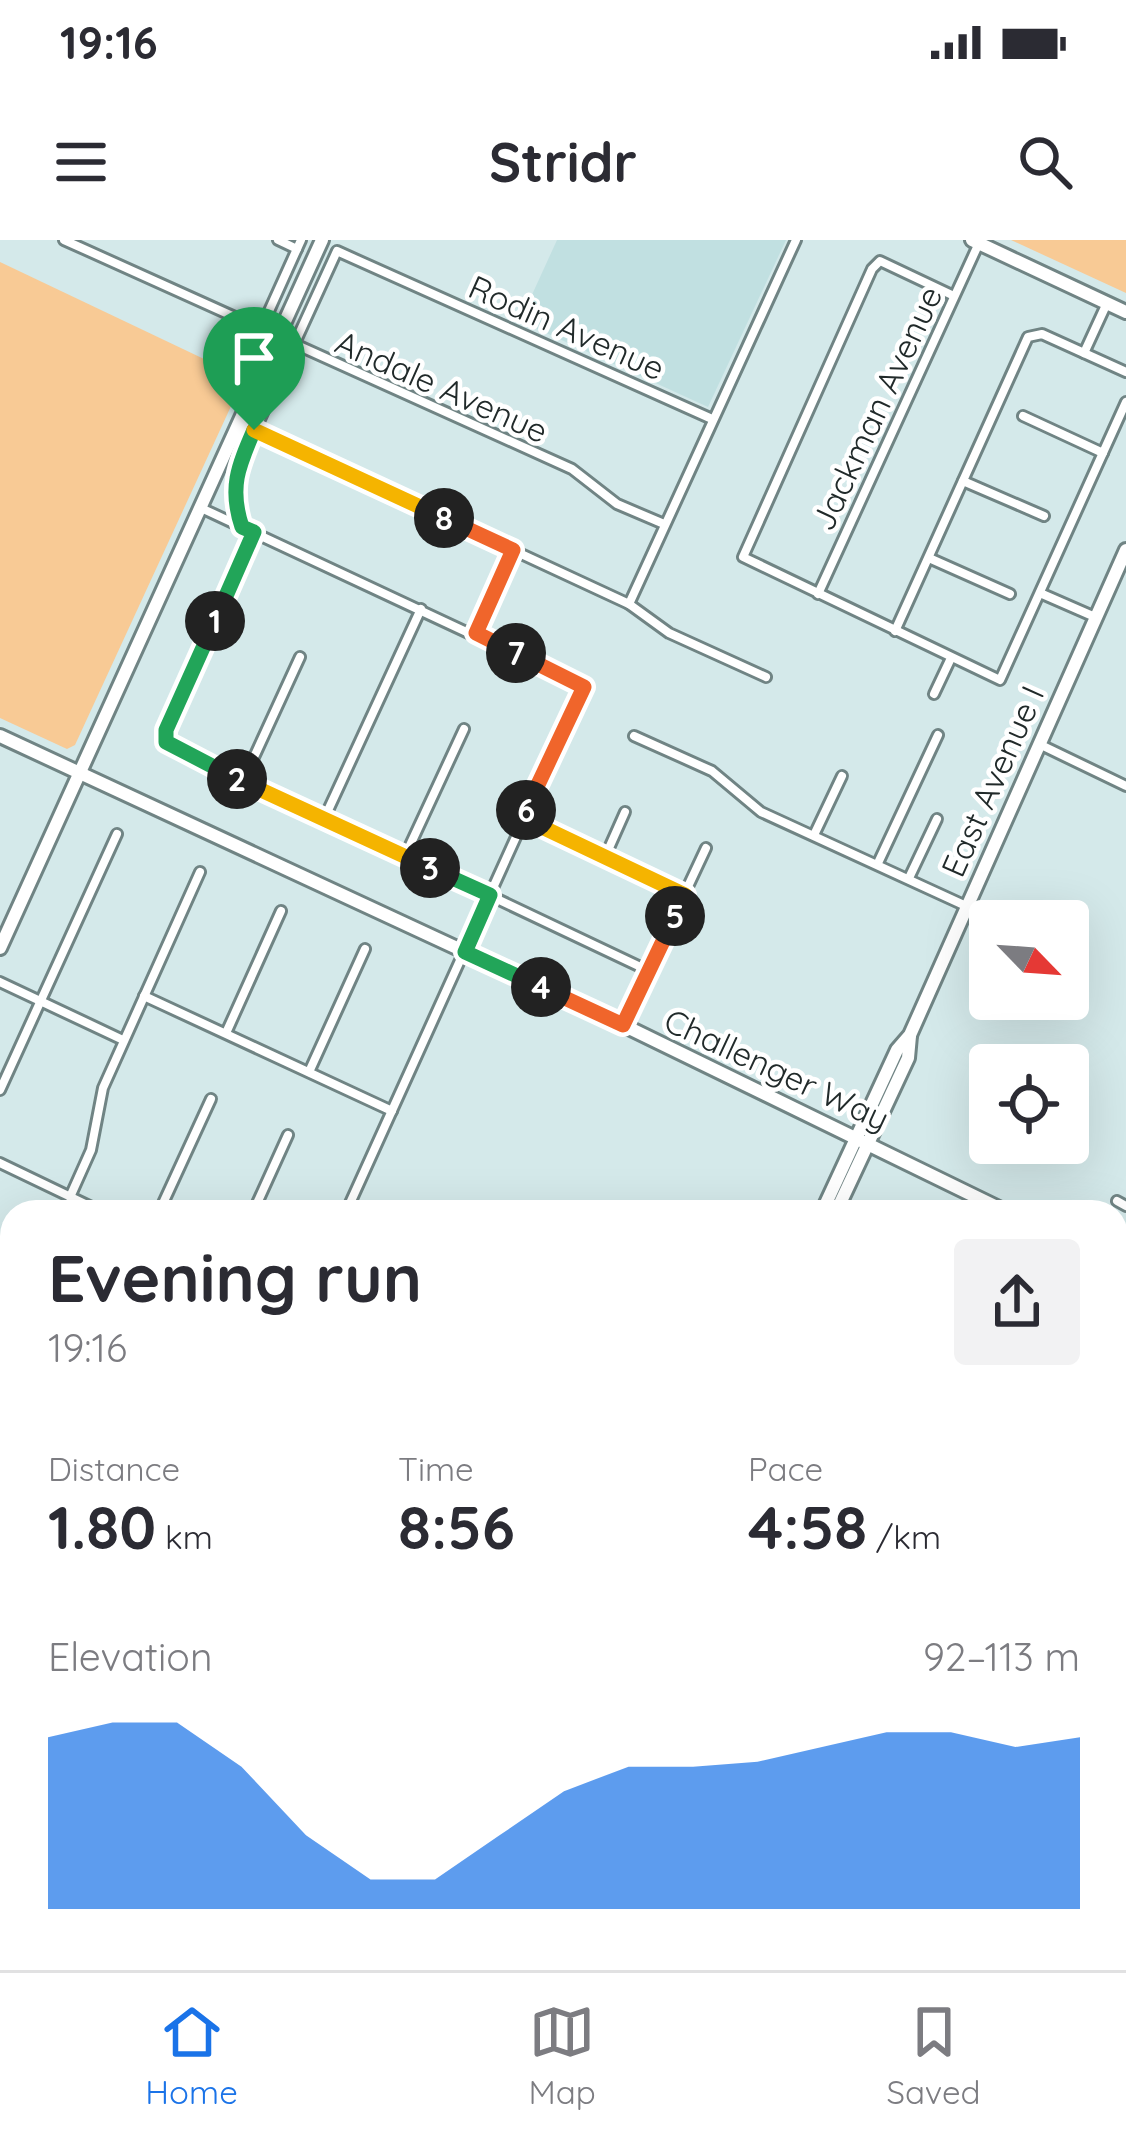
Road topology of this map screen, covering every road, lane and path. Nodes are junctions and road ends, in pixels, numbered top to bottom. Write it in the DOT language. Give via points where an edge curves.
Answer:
graph roads {
  1 [pos="64,240"];
  2 [pos="278,240"];
  3 [pos="322,240"];
  4 [pos="796,240"];
  5 [pos="975,242"];
  6 [pos="299,244"];
  7 [pos="954,296"];
  8 [pos="1106,304"];
  9 [pos="1126,312"];
  10 [pos="260,331"];
  11 [pos="276,339"];
  12 [pos="292,346"];
  13 [pos="1084,353"];
  14 [pos="1126,372"];
  15 [pos="1126,402"];
  16 [pos="1022,416"];
  17 [pos="712,418"];
  18 [pos="254,430"];
  19 [pos="1103,454"];
  20 [pos="963,481"];
  21 [pos="200,507"];
  22 [pos="1044,516"];
  23 [pos="664,524"];
  24 [pos="242,527"];
  25 [pos="254,532"];
  26 [pos="513,550"];
  27 [pos="1126,550"];
  28 [pos="929,558"];
  29 [pos="1040,593"];
  30 [pos="818,594"];
  31 [pos="1010,594"];
  32 [pos="629,604"];
  33 [pos="421,609"];
  34 [pos="1095,617"];
  35 [pos="895,631"];
  36 [pos="476,633"];
  37 [pos="300,657"];
  38 [pos="951,658"];
  39 [pos="766,676"];
  40 [pos="934,694"];
  41 [pos="464,729"];
  42 [pos="0,736"];
  43 [pos="634,736"];
  44 [pos="938,736"];
  45 [pos="1039,745"];
  46 [pos="80,774"];
  47 [pos="842,776"];
  48 [pos="242,781"];
  49 [pos="1126,786"];
  50 [pos="625,812"];
  51 [pos="523,818"];
  52 [pos="324,819"];
  53 [pos="937,819"];
  54 [pos="117,834"];
  55 [pos="814,835"];
  56 [pos="706,848"];
  57 [pos="405,856"];
  58 [pos="605,857"];
  59 [pos="878,863"];
  60 [pos="200,872"];
  61 [pos="909,878"];
  62 [pos="490,895"];
  63 [pos="685,895"];
  64 [pos="966,906"];
  65 [pos="281,911"];
  66 [pos="0,948"];
  67 [pos="365,949"];
  68 [pos="465,952"];
  69 [pos="649,970"];
  70 [pos="0,982"];
  71 [pos="144,996"];
  72 [pos="40,1000"];
  73 [pos="623,1025"];
  74 [pos="226,1033"];
  75 [pos="123,1040"];
  76 [pos="309,1072"];
  77 [pos="0,1090"];
  78 [pos="211,1100"];
  79 [pos="392,1111"];
  80 [pos="289,1135"];
  81 [pos="862,1140"];
  82 [pos="0,1163"];
  83 [pos="70,1197"];
  84 [pos="76,1200"];
  85 [pos="165,1200"];
  86 [pos="259,1200"];
  87 [pos="351,1200"];
  88 [pos="829,1200"];
  89 [pos="840,1200"];
  90 [pos="983,1200"];
  1 -- 10 [label="street, Andale Avenue"];
  2 -- 6 [label="street"];
  3 -- 11 [label="main road"];
  4 -- 17 [label="street"];
  5 -- 7 [label="street, Jackman Avenue"];
  5 -- 8 [label="main road"];
  6 -- 10 [label="street"];
  7 -- 30 [label="street, Jackman Avenue"];
  7 -- 30 [label="street" via="880,261 743,557"];
  8 -- 9 [label="main road"];
  8 -- 13 [label="street"];
  10 -- 11 [label="street, Andale Avenue"];
  11 -- 12 [label="street, Andale Avenue"];
  11 -- 21 [label="main road"];
  12 -- 17 [label="street, Rodin Avenue" via="337,251"];
  12 -- 18 [label="street"];
  12 -- 23 [label="street, Andale Avenue" via="572,469 617,504"];
  13 -- 14 [label="street"];
  13 -- 20 [label="street" via="1030,334"];
  15 -- 19 [label="street"];
  16 -- 19 [label="street"];
  17 -- 23 [label="street"];
  18 -- 24 [label="street" via="232,496"];
  18 -- 26 [label="street"];
  19 -- 29 [label="street"];
  20 -- 22 [label="street"];
  20 -- 28 [label="street"];
  21 -- 24 [label="street"];
  21 -- 46 [label="main road"];
  23 -- 32 [label="street"];
  24 -- 25 [label="street"];
  25 -- 33 [label="street"];
  25 -- 48 [label="street" via="166,730 166,742"];
  26 -- 32 [label="street"];
  26 -- 36 [label="street"];
  27 -- 34 [label="main road, East Avenue I"];
  28 -- 31 [label="street"];
  28 -- 35 [label="street"];
  29 -- 34 [label="street"];
  29 -- 38 [label="street" via="1000,680"];
  30 -- 35 [label="street"];
  32 -- 39 [label="street" via="669,633"];
  33 -- 36 [label="street"];
  33 -- 52 [label="street"];
  34 -- 45 [label="main road, East Avenue I"];
  35 -- 38 [label="street"];
  36 -- 51 [label="street" via="584,687"];
  37 -- 48 [label="street"];
  38 -- 40 [label="street"];
  41 -- 57 [label="street"];
  42 -- 46 [label="main road, Challenger Way"];
  43 -- 55 [label="street" via="712,772 761,812"];
  44 -- 59 [label="street"];
  45 -- 49 [label="street"];
  45 -- 64 [label="main road, East Avenue I"];
  46 -- 66 [label="main road"];
  46 -- 68 [label="main road, Challenger Way"];
  47 -- 55 [label="street"];
  48 -- 52 [label="street"];
  50 -- 58 [label="street"];
  51 -- 58 [label="street"];
  51 -- 62 [label="street"];
  52 -- 57 [label="street"];
  53 -- 61 [label="street"];
  54 -- 72 [label="street"];
  55 -- 59 [label="street"];
  56 -- 63 [label="street"];
  57 -- 62 [label="street"];
  58 -- 63 [label="street"];
  59 -- 61 [label="street"];
  60 -- 71 [label="street"];
  61 -- 64 [label="street"];
  62 -- 68 [label="street"];
  62 -- 69 [label="street"];
  63 -- 69 [label="street"];
  64 -- 81 [label="main road, East Avenue I"];
  65 -- 74 [label="street"];
  67 -- 76 [label="street"];
  68 -- 73 [label="main road, Challenger Way"];
  68 -- 79 [label="street"];
  69 -- 73 [label="street"];
  70 -- 72 [label="street"];
  71 -- 74 [label="street"];
  71 -- 75 [label="street"];
  72 -- 75 [label="street"];
  72 -- 77 [label="street"];
  73 -- 81 [label="main road, Challenger Way"];
  74 -- 76 [label="street"];
  75 -- 83 [label="street"];
  76 -- 79 [label="street"];
  78 -- 85 [label="street"];
  79 -- 87 [label="street"];
  80 -- 86 [label="street"];
  81 -- 88 [label="main road, East Avenue I"];
  81 -- 89 [label="main road, East Avenue I"];
  81 -- 90 [label="main road, Challenger Way"];
  82 -- 83 [label="street"];
  83 -- 84 [label="street"];
}
